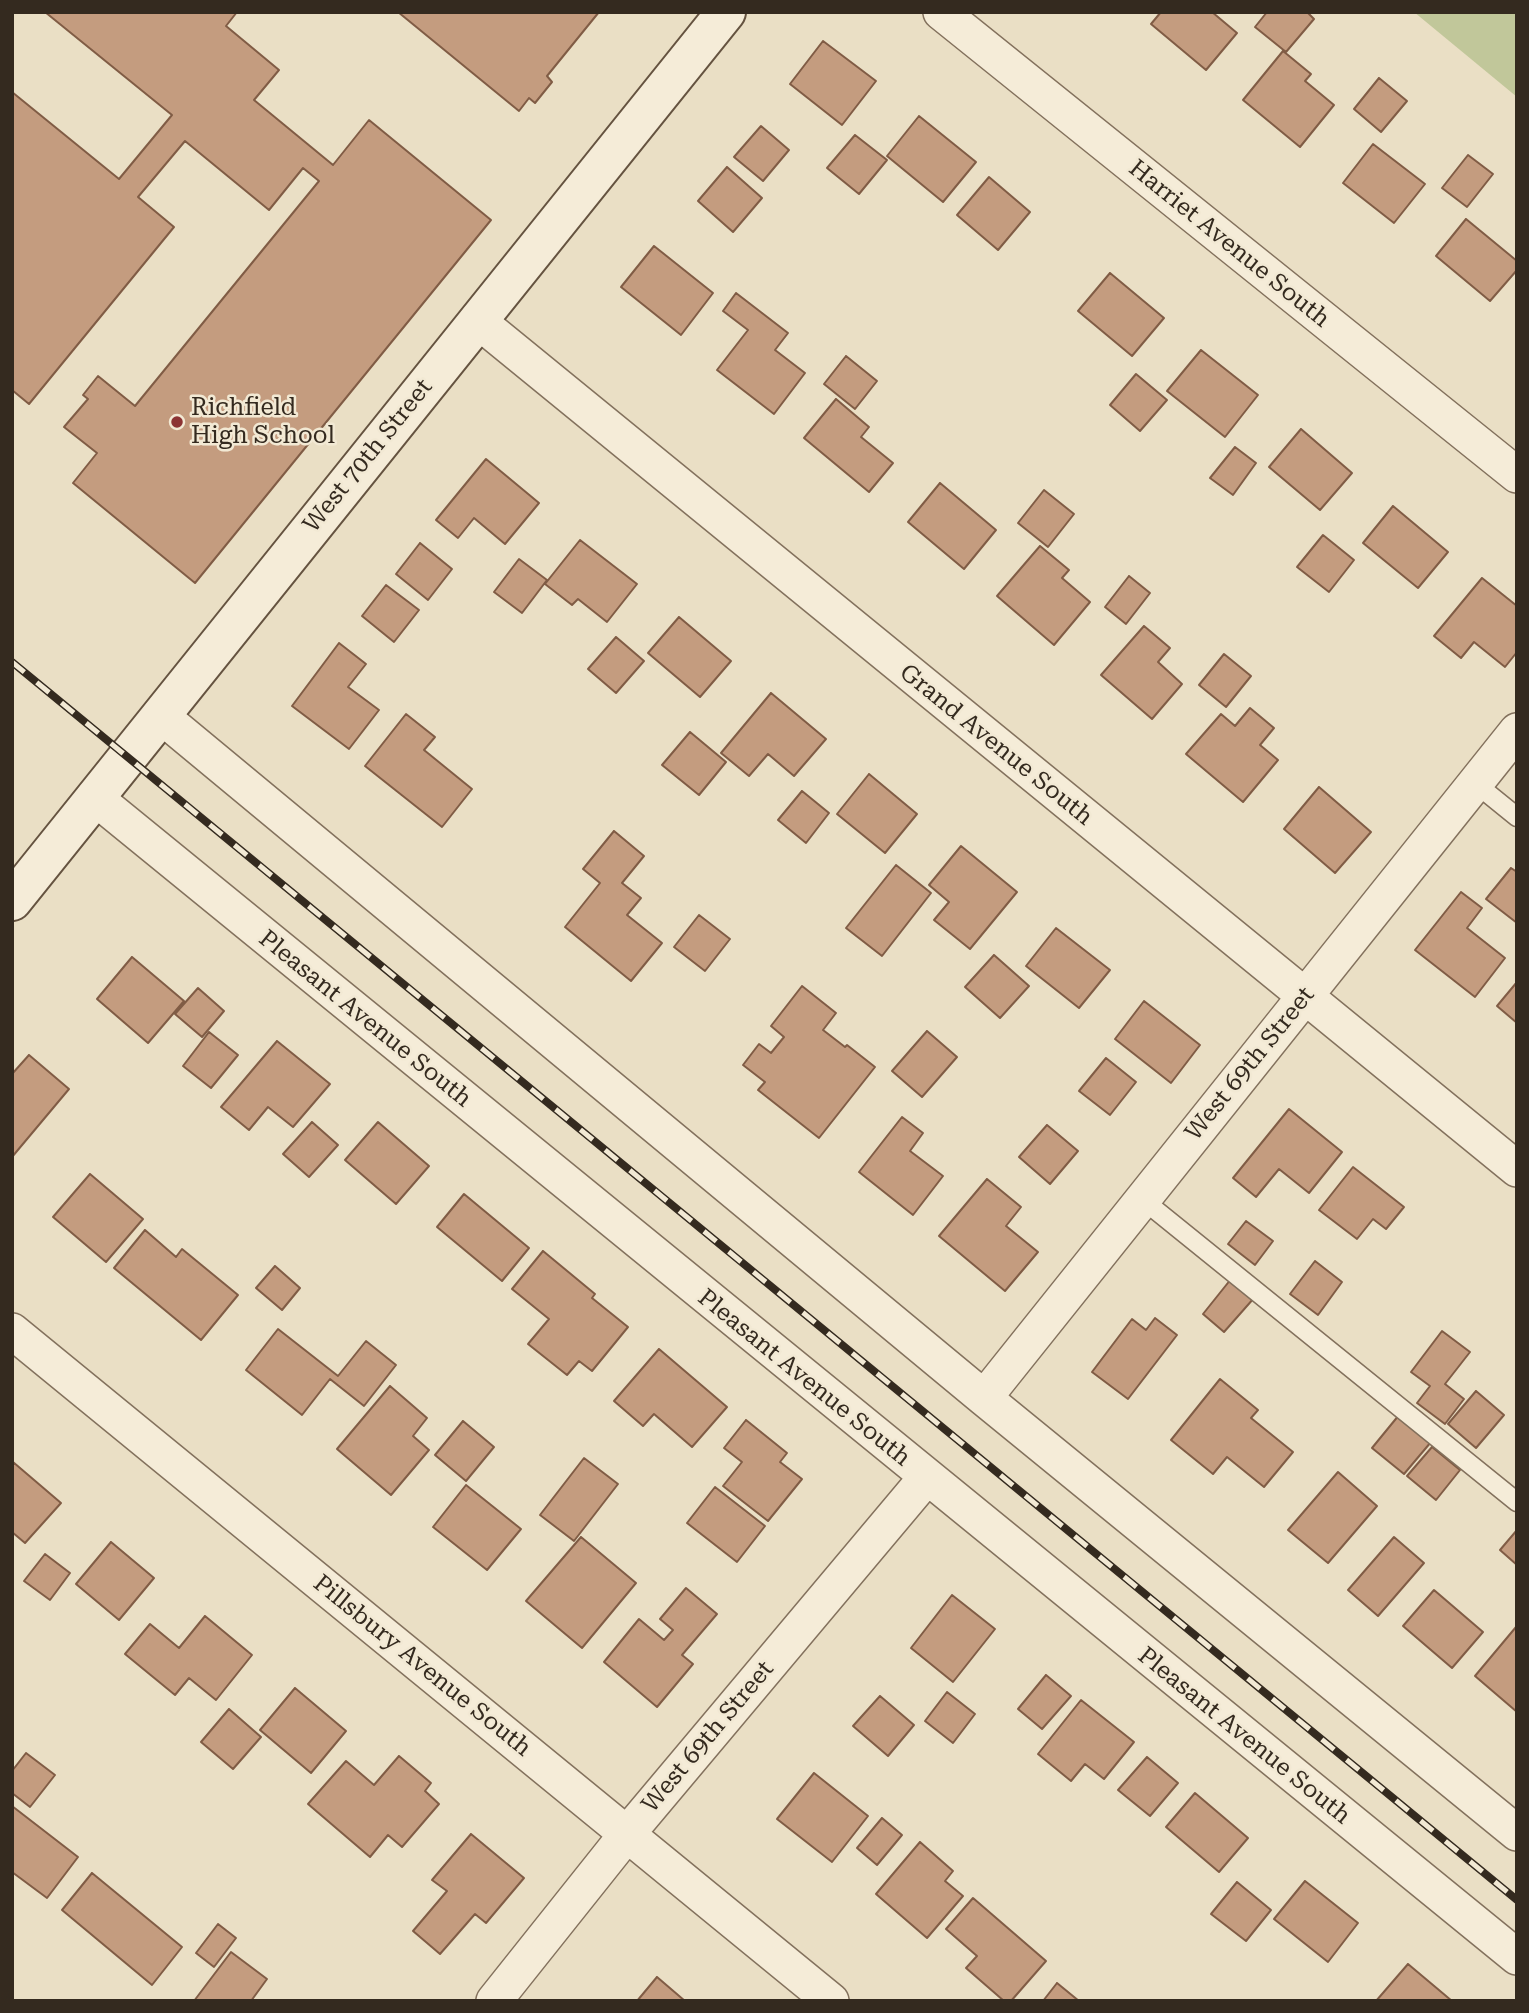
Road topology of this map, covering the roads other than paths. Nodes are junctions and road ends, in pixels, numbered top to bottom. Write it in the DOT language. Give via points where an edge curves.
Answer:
graph roads {
  1 [pos="726,12"];
  2 [pos="941,12"];
  3 [pos="477,320"];
  4 [pos="1517,475"];
  5 [pos="160,715"];
  6 [pos="1517,731"];
  7 [pos="1475,783"];
  8 [pos="94,797"];
  9 [pos="1517,817"];
  10 [pos="12,901"];
  11 [pos="1304,996"];
  12 [pos="1517,1169"];
  13 [pos="1142,1199"];
  14 [pos="12,1331"];
  15 [pos="984,1398"];
  16 [pos="926,1478"];
  17 [pos="1517,1502"];
  18 [pos="1517,1833"];
  19 [pos="627,1834"];
  20 [pos="1517,1957"];
  21 [pos="494,2001"];
  22 [pos="831,2001"];
  1 -- 3 [label="street, West 70th Street"];
  2 -- 4 [label="street, Harriet Avenue South"];
  3 -- 5 [label="street, West 70th Street"];
  3 -- 11 [label="street, Grand Avenue South"];
  5 -- 8 [label="street, West 70th Street"];
  5 -- 15 [label="street"];
  6 -- 7 [label="street, West 69th Street"];
  7 -- 9 [label="lane"];
  7 -- 11 [label="street, West 69th Street"];
  8 -- 10 [label="street, West 70th Street"];
  8 -- 16 [label="street, Pleasant Avenue South"];
  11 -- 12 [label="street, Grand Avenue South"];
  11 -- 13 [label="street, West 69th Street"];
  13 -- 15 [label="street, West 69th Street"];
  13 -- 17 [label="lane"];
  14 -- 19 [label="street, Pillsbury Avenue South"];
  15 -- 18 [label="street"];
  16 -- 19 [label="street, West 69th Street"];
  16 -- 20 [label="street, Pleasant Avenue South"];
  19 -- 21 [label="street, West 69th Street"];
  19 -- 22 [label="street, Pillsbury Avenue South"];
}
